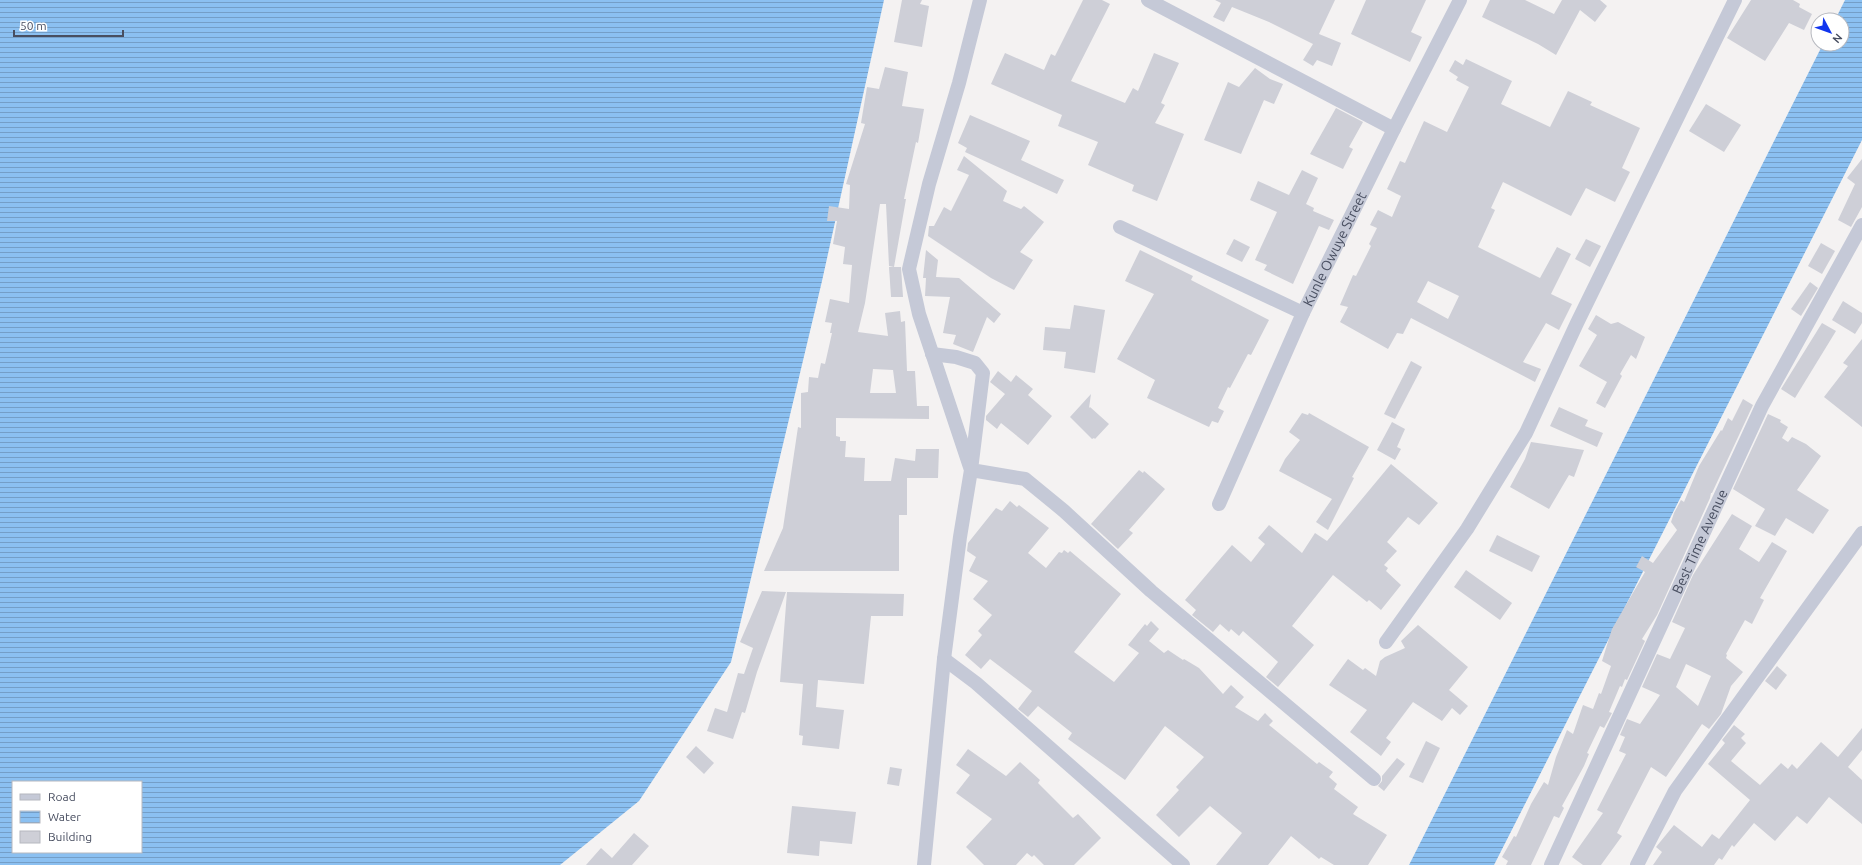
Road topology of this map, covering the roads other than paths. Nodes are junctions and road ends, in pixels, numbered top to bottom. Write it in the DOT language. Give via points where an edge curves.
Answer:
graph roads {
  1 [pos="980,0"];
  2 [pos="1148,0"];
  3 [pos="1460,0"];
  4 [pos="1735,0"];
  5 [pos="1394,129"];
  6 [pos="1862,225"];
  7 [pos="1120,227"];
  8 [pos="1303,313"];
  9 [pos="932,354"];
  10 [pos="971,470"];
  11 [pos="1220,504"];
  12 [pos="1862,533"];
  13 [pos="1386,642"];
  14 [pos="944,659"];
  15 [pos="1374,779"];
  16 [pos="924,865"];
  17 [pos="1183,865"];
  18 [pos="1551,865"];
  19 [pos="1637,865"];
  1 -- 9 [label="street" via="929,184 909,269 919,314"];
  2 -- 5 [label="street"];
  3 -- 5 [label="street, Kunle Owuye Street"];
  4 -- 13 [label="street" via="1526,433 1467,529"];
  5 -- 8 [label="street, Kunle Owuye Street"];
  6 -- 18 [label="street, Best Time Avenue" via="1762,406"];
  7 -- 8 [label="street"];
  8 -- 11 [label="street, Kunle Owuye Street"];
  9 -- 10 [label="street"];
  9 -- 10 [label="street" via="956,357 974,363 984,374"];
  10 -- 14 [label="street"];
  10 -- 15 [label="street" via="1025,479 1151,591"];
  12 -- 19 [label="street" via="1675,791"];
  14 -- 16 [label="street"];
  14 -- 17 [label="street" via="976,683"];
}
